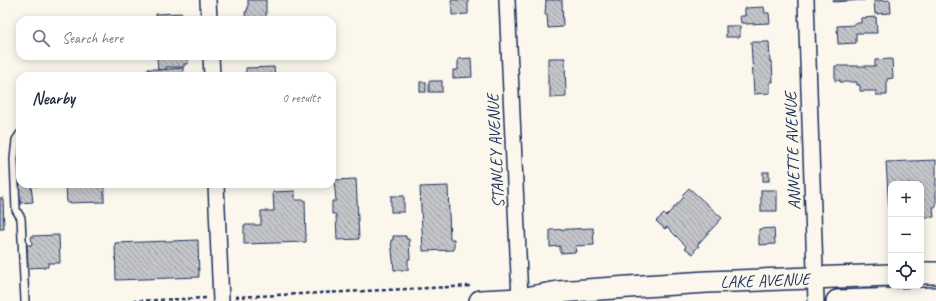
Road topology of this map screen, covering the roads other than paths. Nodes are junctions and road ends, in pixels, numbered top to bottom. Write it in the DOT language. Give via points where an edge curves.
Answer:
graph roads {
  1 [pos="208,0"];
  2 [pos="507,0"];
  3 [pos="806,0"];
  4 [pos="209,16"];
  5 [pos="211,60"];
  6 [pos="212,72"];
  7 [pos="16,140"];
  8 [pos="216,188"];
  9 [pos="936,272"];
  10 [pos="924,273"];
  11 [pos="888,275"];
  12 [pos="816,278"];
  13 [pos="936,298"];
  14 [pos="523,300"];
  15 [pos="25,301"];
  16 [pos="221,301"];
  17 [pos="480,301"];
  18 [pos="816,301"];
  19 [pos="837,301"];
  1 -- 4 [label="street"];
  2 -- 14 [label="street, STANLEY AVENUE"];
  3 -- 12 [label="street, ANNETTE AVENUE"];
  5 -- 6 [label="street"];
  7 -- 15 [label="lane" via="16,210 21,218"];
  8 -- 16 [label="street"];
  9 -- 10 [label="main road"];
  11 -- 12 [label="main road, LAKE AVENUE"];
  12 -- 14 [label="main road, LAKE AVENUE" via="558,292"];
  12 -- 18 [label="street, ANNETTE AVENUE"];
  13 -- 19 [label="main road"];
  14 -- 17 [label="main road, LAKE AVENUE"];
}
